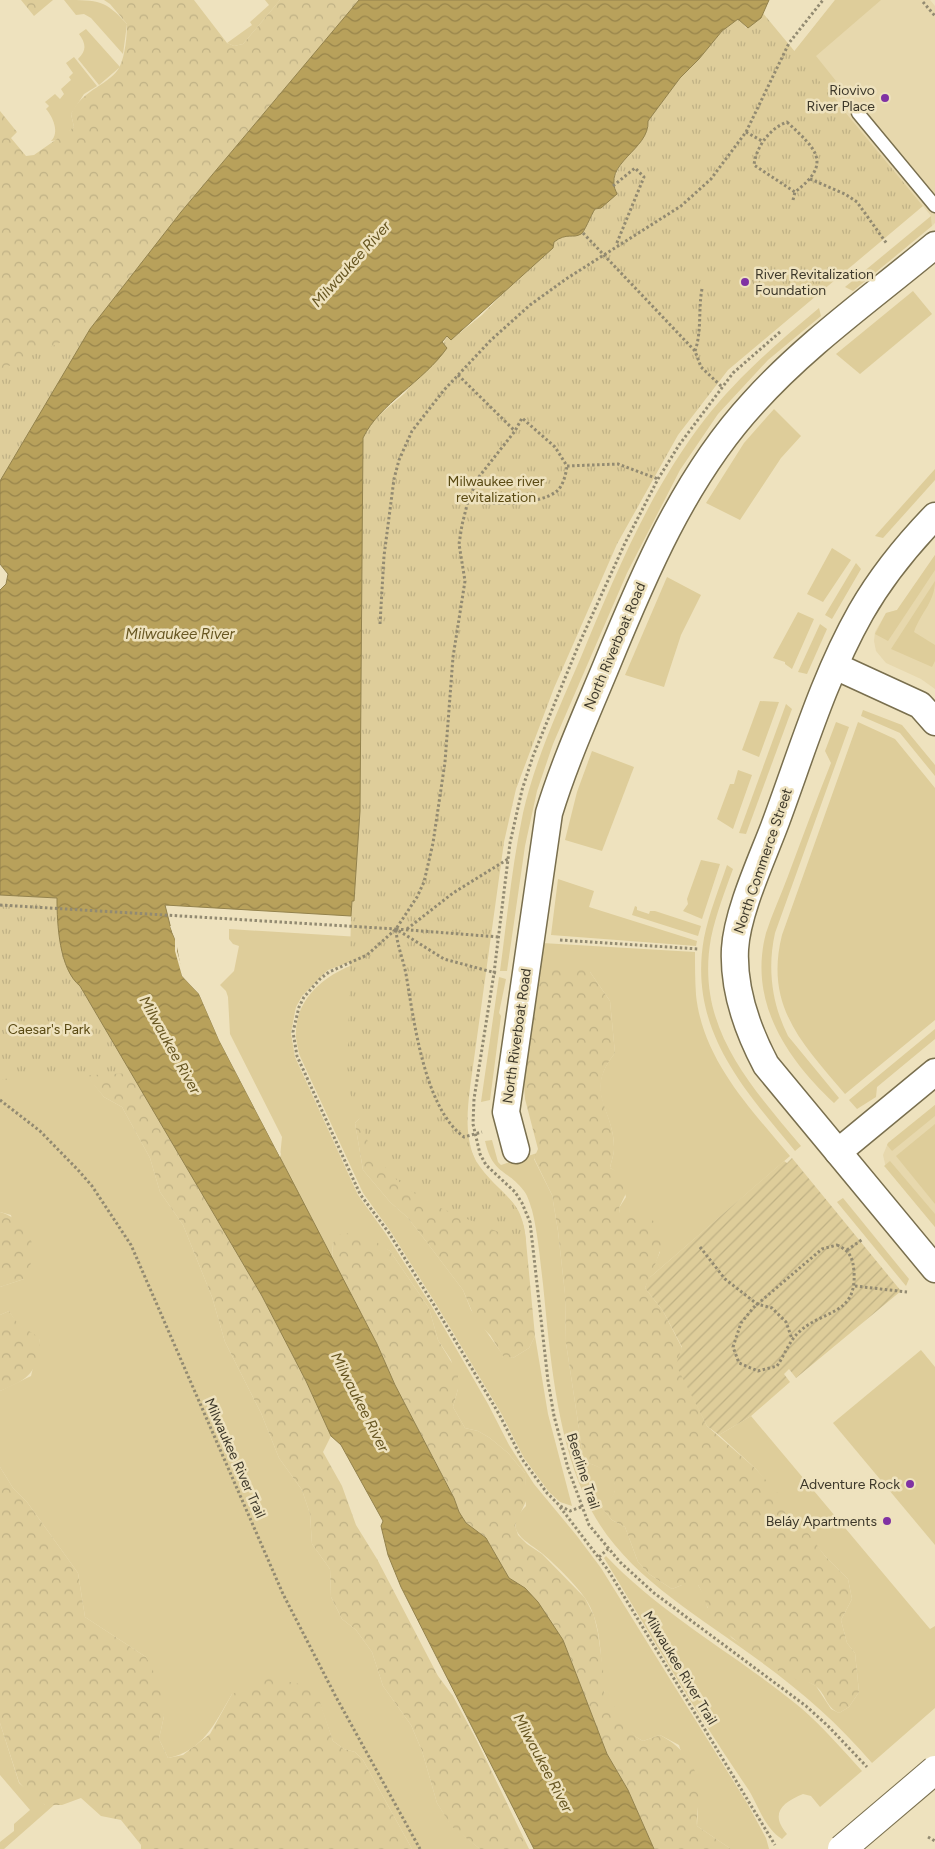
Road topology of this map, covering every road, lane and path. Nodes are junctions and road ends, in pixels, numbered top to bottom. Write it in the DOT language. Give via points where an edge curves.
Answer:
graph roads {
  1 [pos="823,0"];
  2 [pos="923,2"];
  3 [pos="935,16"];
  4 [pos="858,113"];
  5 [pos="746,132"];
  6 [pos="762,141"];
  7 [pos="810,179"];
  8 [pos="613,186"];
  9 [pos="795,192"];
  10 [pos="793,200"];
  11 [pos="935,206"];
  12 [pos="583,233"];
  13 [pos="887,244"];
  14 [pos="935,245"];
  15 [pos="615,246"];
  16 [pos="604,254"];
  17 [pos="702,289"];
  18 [pos="695,351"];
  19 [pos="458,375"];
  20 [pos="722,387"];
  21 [pos="515,431"];
  22 [pos="567,466"];
  23 [pos="658,478"];
  24 [pos="468,501"];
  25 [pos="935,516"];
  26 [pos="380,624"];
  27 [pos="835,666"];
  28 [pos="935,722"];
  29 [pos="509,859"];
  30 [pos="0,905"];
  31 [pos="396,929"];
  32 [pos="407,929"];
  33 [pos="499,937"];
  34 [pos="555,939"];
  35 [pos="699,949"];
  36 [pos="500,974"];
  37 [pos="935,1072"];
  38 [pos="0,1100"];
  39 [pos="516,1150"];
  40 [pos="838,1152"];
  41 [pos="863,1239"];
  42 [pos="700,1248"];
  43 [pos="848,1250"];
  44 [pos="935,1269"];
  45 [pos="855,1286"];
  46 [pos="906,1292"];
  47 [pos="757,1304"];
  48 [pos="793,1340"];
  49 [pos="560,1506"];
  50 [pos="581,1507"];
  51 [pos="608,1549"];
  52 [pos="599,1557"];
  53 [pos="867,1767"];
  54 [pos="935,1770"];
  55 [pos="928,1837"];
  56 [pos="935,1841"];
  57 [pos="776,1845"];
  58 [pos="420,1849"];
  59 [pos="842,1849"];
  1 -- 5 [label="path" via="789,43"];
  2 -- 3 [label="path"];
  4 -- 11 [label="lane"];
  5 -- 6 [label="path"];
  5 -- 15 [label="path" via="696,194"];
  6 -- 7 [label="path" via="787,122 814,151 818,162"];
  6 -- 9 [label="path" via="754,165"];
  7 -- 9 [label="path"];
  7 -- 13 [label="path" via="857,202"];
  8 -- 15 [label="path" via="635,168 644,177"];
  9 -- 10 [label="path"];
  12 -- 16 [label="path"];
  14 -- 39 [label="street, North Riverboat Road" via="782,373 752,404 704,466 653,558 561,775 549,813 506,1112"];
  15 -- 16 [label="path"];
  16 -- 18 [label="path"];
  16 -- 19 [label="path" via="530,305"];
  17 -- 18 [label="path"];
  18 -- 20 [label="path" via="701,367"];
  19 -- 21 [label="path"];
  19 -- 26 [label="path" via="412,431 398,460 384,556"];
  21 -- 22 [label="path" via="522,418 555,448"];
  21 -- 24 [label="path, Milwaukee River Trail" via="478,478"];
  22 -- 23 [label="path" via="618,464"];
  22 -- 24 [label="path" via="557,491 533,500 489,505"];
  24 -- 31 [label="path, Milwaukee River Trail" via="459,544 465,581 453,657 445,762 433,843 418,897"];
  25 -- 27 [label="street, North Commerce Street" via="885,576 861,611"];
  27 -- 28 [label="street" via="920,706"];
  27 -- 40 [label="street, North Commerce Street" via="762,859 738,927 735,949 741,1004 751,1037 766,1065"];
  29 -- 32 [label="path" via="453,893"];
  30 -- 31 [label="path"];
  31 -- 32 [label="path"];
  31 -- 36 [label="path" via="444,959"];
  31 -- 49 [label="path, Milwaukee River Trail" via="367,955 329,972 312,987 295,1019 293,1032 297,1056 360,1194 434,1305 522,1459"];
  31 -- 50 [label="path, Beerline Trail" via="429,1083 454,1130 464,1137 476,1134 486,1165 515,1192 530,1222 552,1407"];
  32 -- 33 [label="path"];
  34 -- 35 [label="path"];
  37 -- 40 [label="street"];
  38 -- 58 [label="path, Milwaukee River Trail" via="40,1131 78,1170 131,1245 283,1594"];
  40 -- 44 [label="street, North Commerce Street"];
  41 -- 43 [label="path"];
  42 -- 47 [label="path" via="724,1279"];
  43 -- 45 [label="path" via="854,1261"];
  43 -- 47 [label="path" via="837,1245 822,1249"];
  45 -- 46 [label="path"];
  45 -- 48 [label="path" via="845,1305 808,1325"];
  47 -- 48 [label="path" via="772,1308 786,1322"];
  47 -- 48 [label="path" via="741,1323 733,1347 739,1363 758,1371 777,1366"];
  49 -- 50 [label="path" via="570,1511"];
  49 -- 52 [label="path, Milwaukee River Trail"];
  50 -- 51 [label="path, Beerline Trail" via="589,1525"];
  51 -- 52 [label="path"];
  51 -- 53 [label="path, Beerline Trail" via="654,1593 806,1706"];
  52 -- 57 [label="path, Milwaukee River Trail"];
  54 -- 59 [label="main road, bridge"];
  55 -- 56 [label="path"];
}
